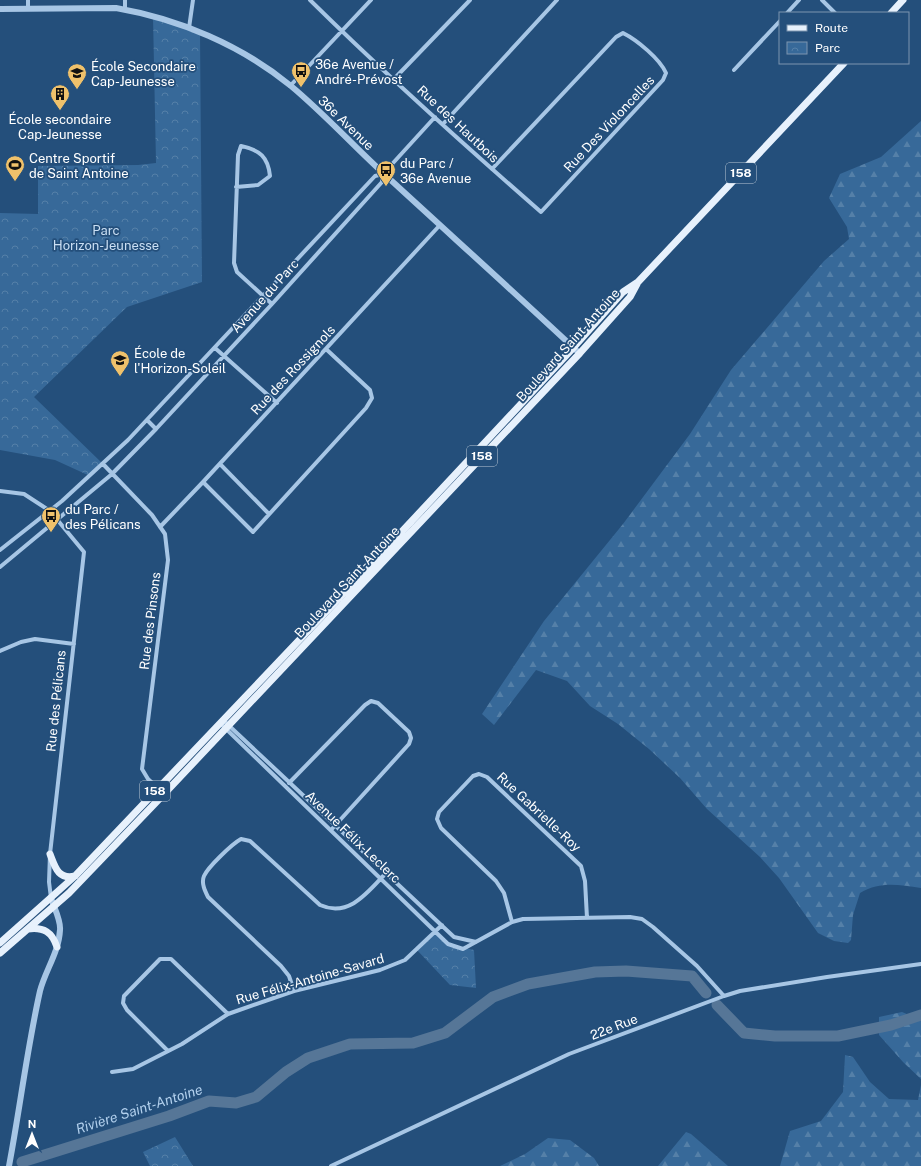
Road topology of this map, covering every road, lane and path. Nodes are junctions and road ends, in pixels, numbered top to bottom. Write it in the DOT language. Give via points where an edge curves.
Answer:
graph roads {
  1 [pos="28,0"];
  2 [pos="125,0"];
  3 [pos="193,0"];
  4 [pos="310,0"];
  5 [pos="371,0"];
  6 [pos="470,0"];
  7 [pos="557,0"];
  8 [pos="799,0"];
  9 [pos="822,0"];
  10 [pos="903,0"];
  11 [pos="28,8"];
  12 [pos="0,9"];
  13 [pos="125,10"];
  14 [pos="788,12"];
  15 [pos="834,12"];
  16 [pos="892,12"];
  17 [pos="779,22"];
  18 [pos="189,28"];
  19 [pos="342,31"];
  20 [pos="843,64"];
  21 [pos="734,70"];
  22 [pos="394,79"];
  23 [pos="290,86"];
  24 [pos="435,117"];
  25 [pos="443,124"];
  26 [pos="492,169"];
  27 [pos="383,174"];
  28 [pos="236,187"];
  29 [pos="541,212"];
  30 [pos="440,225"];
  31 [pos="638,282"];
  32 [pos="263,296"];
  33 [pos="272,304"];
  34 [pos="574,347"];
  35 [pos="215,348"];
  36 [pos="326,349"];
  37 [pos="580,353"];
  38 [pos="223,357"];
  39 [pos="277,403"];
  40 [pos="147,420"];
  41 [pos="156,429"];
  42 [pos="103,464"];
  43 [pos="220,464"];
  44 [pos="112,474"];
  45 [pos="203,482"];
  46 [pos="0,491"];
  47 [pos="50,511"];
  48 [pos="269,514"];
  49 [pos="57,519"];
  50 [pos="160,527"];
  51 [pos="0,550"];
  52 [pos="0,567"];
  53 [pos="74,644"];
  54 [pos="0,651"];
  55 [pos="225,725"];
  56 [pos="290,781"];
  57 [pos="286,786"];
  58 [pos="157,788"];
  59 [pos="164,794"];
  60 [pos="336,824"];
  61 [pos="331,830"];
  62 [pos="50,854"];
  63 [pos="386,873"];
  64 [pos="75,876"];
  65 [pos="382,878"];
  66 [pos="51,898"];
  67 [pos="54,906"];
  68 [pos="587,918"];
  69 [pos="512,922"];
  70 [pos="442,925"];
  71 [pos="28,928"];
  72 [pos="435,931"];
  73 [pos="476,942"];
  74 [pos="0,943"];
  75 [pos="56,947"];
  76 [pos="0,953"];
  77 [pos="921,964"];
  78 [pos="294,991"];
  79 [pos="724,996"];
  80 [pos="228,1014"];
  81 [pos="168,1051"];
  82 [pos="112,1072"];
  83 [pos="9,1166"];
  84 [pos="331,1166"];
  1 -- 11 [label="street"];
  2 -- 13 [label="street"];
  3 -- 18 [label="street"];
  4 -- 19 [label="street, Rue des Hautbois"];
  5 -- 19 [label="street"];
  6 -- 22 [label="street"];
  7 -- 25 [label="street"];
  8 -- 14 [label="street"];
  9 -- 15 [label="street"];
  10 -- 16 [label="main road"];
  11 -- 12 [label="street, 36e Avenue"];
  11 -- 13 [label="street, 36e Avenue"];
  13 -- 18 [label="street, 36e Avenue"];
  17 -- 21 [label="street"];
  18 -- 23 [label="street, 36e Avenue" via="249,56"];
  19 -- 22 [label="street, Rue des Hautbois"];
  19 -- 23 [label="street"];
  20 -- 31 [label="main road, Boulevard Saint-Antoine / 158"];
  22 -- 24 [label="street, Rue des Hautbois"];
  23 -- 27 [label="street, 36e Avenue"];
  24 -- 25 [label="street, Rue des Hautbois"];
  24 -- 27 [label="street, Avenue du Parc"];
  25 -- 26 [label="street, Rue des Hautbois"];
  26 -- 29 [label="street, Rue des Hautbois"];
  26 -- 29 [label="street, Rue Des Violoncelles" via="616,37 623,33 631,37 663,66 666,73 663,80"];
  27 -- 30 [label="street, 36e Avenue"];
  27 -- 32 [label="street, Avenue du Parc" via="375,176"];
  27 -- 33 [label="street, Avenue du Parc" via="382,182"];
  28 -- 28 [label="street" via="238,155 242,146 262,155 268,164 270,176 258,185"];
  28 -- 32 [label="street" via="234,263 237,272"];
  30 -- 34 [label="street, 36e Avenue"];
  30 -- 36 [label="street, Rue des Rossignols"];
  31 -- 34 [label="main road, Boulevard Saint-Antoine / 158" via="623,292"];
  31 -- 37 [label="main road, Boulevard Saint-Antoine / 158" via="630,297"];
  32 -- 33 [label="street"];
  32 -- 35 [label="street, Avenue du Parc"];
  33 -- 38 [label="street, Avenue du Parc"];
  34 -- 37 [label="street, 36e Avenue"];
  34 -- 55 [label="main road, Boulevard Saint-Antoine / 158"];
  35 -- 38 [label="street"];
  35 -- 40 [label="street, Avenue du Parc"];
  36 -- 39 [label="street, Rue des Rossignols"];
  36 -- 48 [label="street" via="370,390 372,398 366,408"];
  37 -- 55 [label="main road, Boulevard Saint-Antoine / 158"];
  38 -- 39 [label="street"];
  38 -- 41 [label="street, Avenue du Parc"];
  39 -- 43 [label="street, Rue des Rossignols"];
  40 -- 41 [label="street"];
  40 -- 42 [label="street, Avenue du Parc"];
  41 -- 44 [label="street, Avenue du Parc"];
  42 -- 44 [label="street, Rue des Pinsons"];
  42 -- 47 [label="street, Avenue du Parc"];
  43 -- 45 [label="street, Rue des Rossignols"];
  43 -- 48 [label="street"];
  44 -- 49 [label="street, Avenue du Parc"];
  44 -- 50 [label="street, Rue des Pinsons" via="152,515"];
  45 -- 48 [label="street" via="253,532"];
  45 -- 50 [label="street, Rue des Rossignols"];
  46 -- 47 [label="street, Rue des Pélicans" via="24,494"];
  47 -- 49 [label="street, Rue des Pélicans"];
  47 -- 51 [label="street, Avenue du Parc"];
  49 -- 52 [label="street, Avenue du Parc"];
  49 -- 53 [label="street, Rue des Pélicans" via="84,552"];
  50 -- 58 [label="street, Rue des Pinsons" via="165,534 168,560 142,769 148,780"];
  53 -- 54 [label="street" via="35,640 21,642"];
  53 -- 62 [label="street, Rue des Pélicans"];
  55 -- 56 [label="street, Avenue Félix-Leclerc"];
  55 -- 57 [label="street, Avenue Félix-Leclerc"];
  55 -- 58 [label="main road, Boulevard Saint-Antoine / 158"];
  55 -- 59 [label="main road, Boulevard Saint-Antoine / 158"];
  56 -- 57 [label="street"];
  56 -- 60 [label="street, Avenue Félix-Leclerc"];
  56 -- 60 [label="street" via="365,705 371,701 378,703 409,732 410,744"];
  57 -- 61 [label="street, Avenue Félix-Leclerc"];
  58 -- 59 [label="street, Rue des Pinsons"];
  58 -- 64 [label="main road, Boulevard Saint-Antoine / 158"];
  59 -- 67 [label="main road, Boulevard Saint-Antoine / 158"];
  60 -- 61 [label="street"];
  60 -- 63 [label="street, Avenue Félix-Leclerc"];
  61 -- 65 [label="street, Avenue Félix-Leclerc"];
  62 -- 64 [label="main road" via="56,869 62,875 68,878"];
  62 -- 66 [label="street, Rue des Pélicans"];
  63 -- 65 [label="street"];
  63 -- 70 [label="street, Avenue Félix-Leclerc"];
  64 -- 66 [label="main road, 158"];
  65 -- 72 [label="street, Avenue Félix-Leclerc"];
  65 -- 78 [label="street" via="360,900 347,907 331,910 320,905 250,841 241,838 231,844 204,876 203,884 208,897 281,966 289,976"];
  66 -- 67 [label="street, Rue des Pélicans"];
  66 -- 74 [label="main road, 158"];
  67 -- 71 [label="main road, 158"];
  67 -- 75 [label="street" via="60,930"];
  68 -- 69 [label="street, Avenue Félix-Leclerc" via="523,919"];
  68 -- 69 [label="street, Rue Gabrielle-Roy" via="585,881 580,866 487,777 479,774 473,776 439,812 437,819 441,828 496,881 504,894"];
  68 -- 79 [label="street, Avenue Félix-Leclerc" via="642,919 697,966"];
  69 -- 73 [label="street, Avenue Félix-Leclerc"];
  70 -- 72 [label="street, Rue Félix-Antoine-Savard"];
  70 -- 73 [label="street, Avenue Félix-Leclerc" via="454,937"];
  71 -- 75 [label="main road" via="39,927 48,931 54,937"];
  71 -- 76 [label="main road, 158"];
  72 -- 73 [label="street, Avenue Félix-Leclerc" via="448,944 463,949"];
  72 -- 78 [label="street, Rue Félix-Antoine-Savard" via="405,960 380,970"];
  75 -- 83 [label="street" via="36,1009"];
  77 -- 79 [label="street, 22e Rue" via="820,978"];
  78 -- 80 [label="street, Rue Félix-Antoine-Savard"];
  79 -- 84 [label="street, 22e Rue" via="569,1054"];
  80 -- 81 [label="street, Rue Félix-Antoine-Savard"];
  80 -- 81 [label="street" via="171,959 160,959 124,996 123,1003"];
  81 -- 82 [label="street, Rue Félix-Antoine-Savard" via="133,1069"];
}
